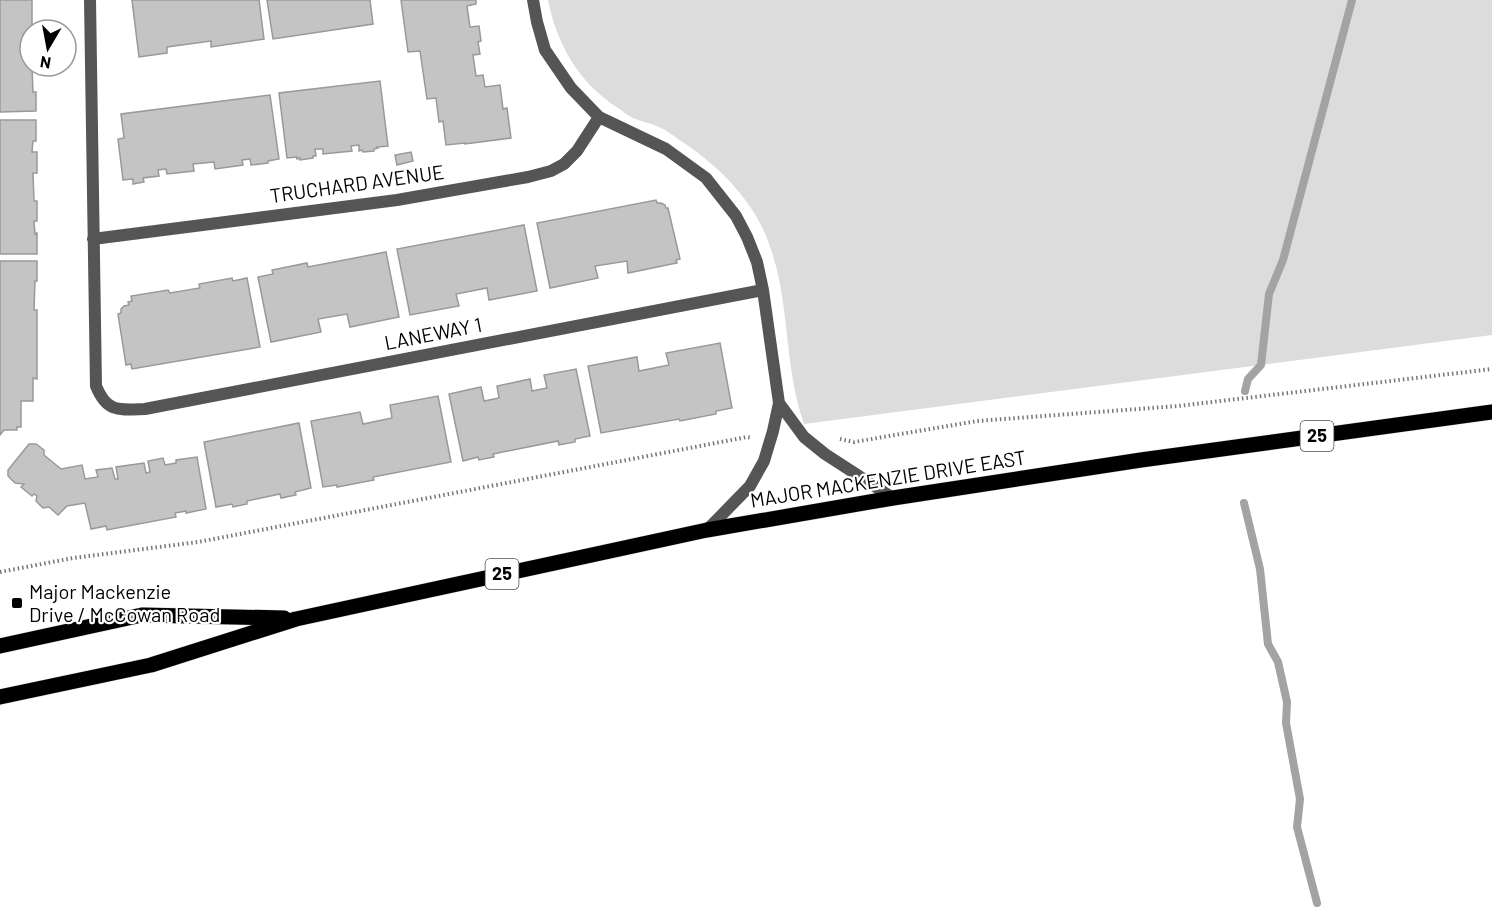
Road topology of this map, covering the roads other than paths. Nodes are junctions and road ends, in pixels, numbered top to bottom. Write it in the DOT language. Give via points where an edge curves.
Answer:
graph roads {
  1 [pos="90,0"];
  2 [pos="532,0"];
  3 [pos="599,117"];
  4 [pos="93,239"];
  5 [pos="763,290"];
  6 [pos="779,403"];
  7 [pos="1492,412"];
  8 [pos="893,498"];
  9 [pos="707,530"];
  10 [pos="296,619"];
  11 [pos="0,646"];
  12 [pos="0,697"];
  1 -- 4 [label="street"];
  2 -- 3 [label="street" via="545,50 570,88"];
  3 -- 4 [label="street, TRUCHARD AVENUE" via="564,164 528,177 397,200"];
  3 -- 5 [label="street" via="666,149 706,178 747,237"];
  4 -- 5 [label="street, LANEWAY 1" via="96,386 101,399 123,410 145,409"];
  5 -- 6 [label="street"];
  6 -- 8 [label="street" via="804,437"];
  6 -- 9 [label="street" via="764,461 750,486"];
  7 -- 8 [label="main road, MAJOR MACKENZIE DRIVE EAST / 25"];
  8 -- 9 [label="main road, MAJOR MACKENZIE DRIVE EAST / 25"];
  9 -- 10 [label="main road, MAJOR MACKENZIE DRIVE EAST / 25"];
  10 -- 11 [label="main road, MAJOR MACKENZIE DRIVE EAST / 25" via="142,615"];
  10 -- 12 [label="main road, MAJOR MACKENZIE DRIVE EAST / 25" via="150,665"];
}
